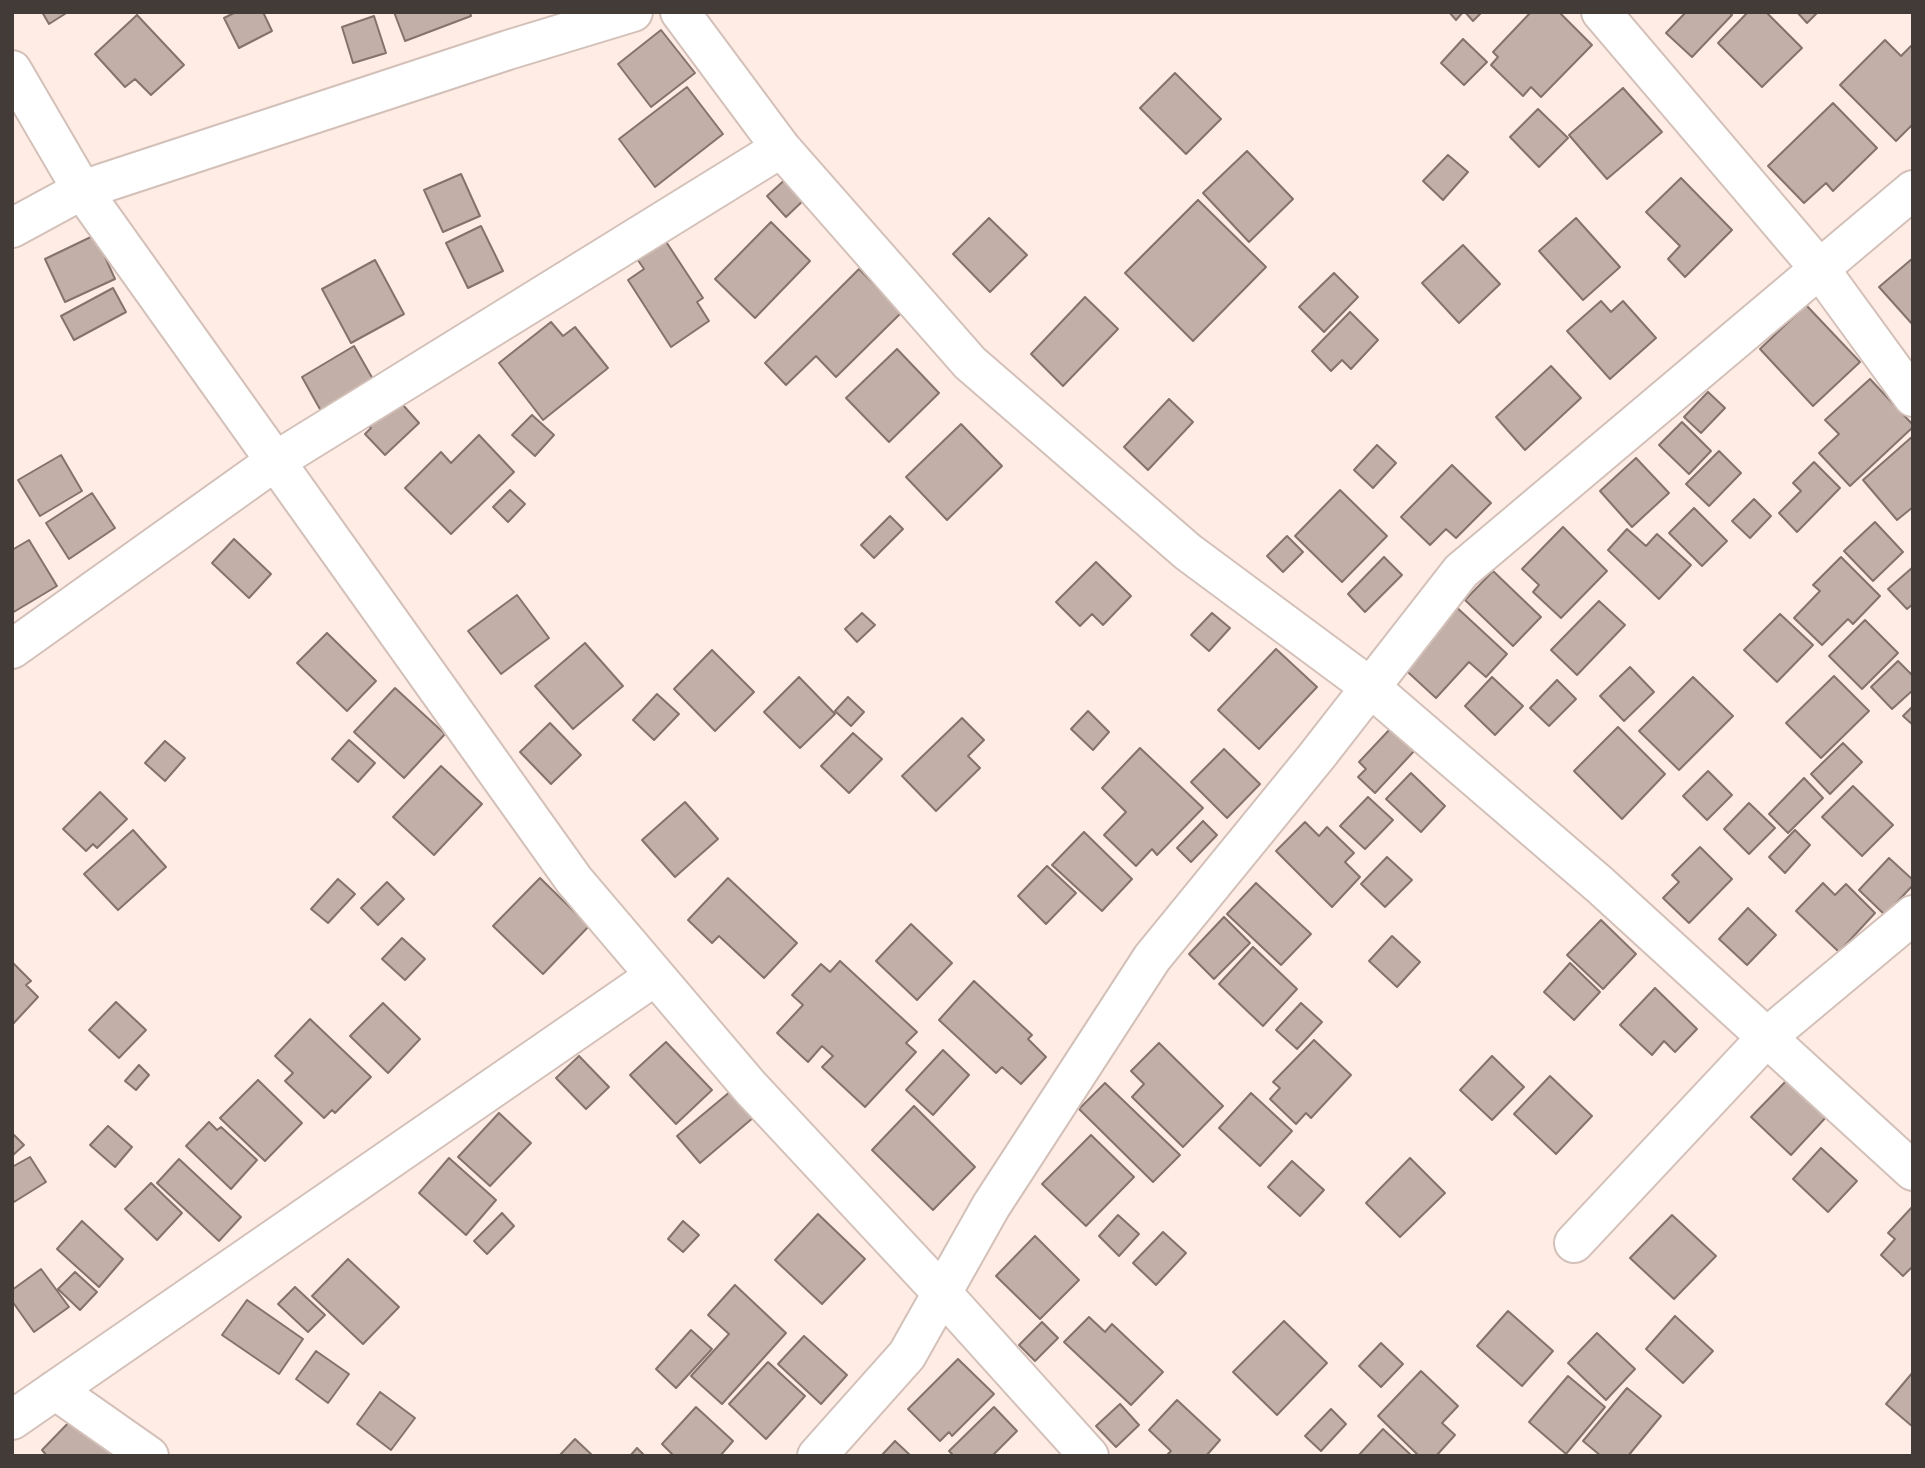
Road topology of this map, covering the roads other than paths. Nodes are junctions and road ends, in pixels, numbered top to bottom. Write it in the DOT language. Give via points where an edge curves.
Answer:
graph roads {
  1 [pos="633,12"];
  2 [pos="680,12"];
  3 [pos="1601,12"];
  4 [pos="12,70"];
  5 [pos="781,148"];
  6 [pos="82,190"];
  7 [pos="1913,190"];
  8 [pos="12,228"];
  9 [pos="1819,268"];
  10 [pos="1913,397"];
  11 [pos="274,462"];
  12 [pos="12,649"];
  13 [pos="1370,687"];
  14 [pos="1913,915"];
  15 [pos="656,976"];
  16 [pos="1767,1037"];
  17 [pos="1913,1171"];
  18 [pos="1574,1243"];
  19 [pos="942,1293"];
  20 [pos="55,1390"];
  21 [pos="12,1420"];
  22 [pos="149,1456"];
  23 [pos="817,1456"];
  24 [pos="1089,1456"];
  1 -- 6 [label="street"];
  2 -- 5 [label="street"];
  3 -- 9 [label="street"];
  4 -- 6 [label="street"];
  5 -- 11 [label="street"];
  5 -- 13 [label="street" via="970,363 1188,552"];
  6 -- 8 [label="street"];
  6 -- 11 [label="street"];
  7 -- 9 [label="street"];
  9 -- 10 [label="street"];
  9 -- 13 [label="street" via="1461,571"];
  11 -- 12 [label="street"];
  11 -- 15 [label="street" via="573,880"];
  13 -- 16 [label="street" via="1600,885"];
  13 -- 19 [label="street" via="1153,958 990,1206"];
  14 -- 16 [label="street"];
  15 -- 19 [label="street" via="750,1087"];
  15 -- 20 [label="street"];
  16 -- 17 [label="street"];
  16 -- 18 [label="street"];
  19 -- 23 [label="street" via="907,1355"];
  19 -- 24 [label="street"];
  20 -- 21 [label="street"];
  20 -- 22 [label="street"];
}
